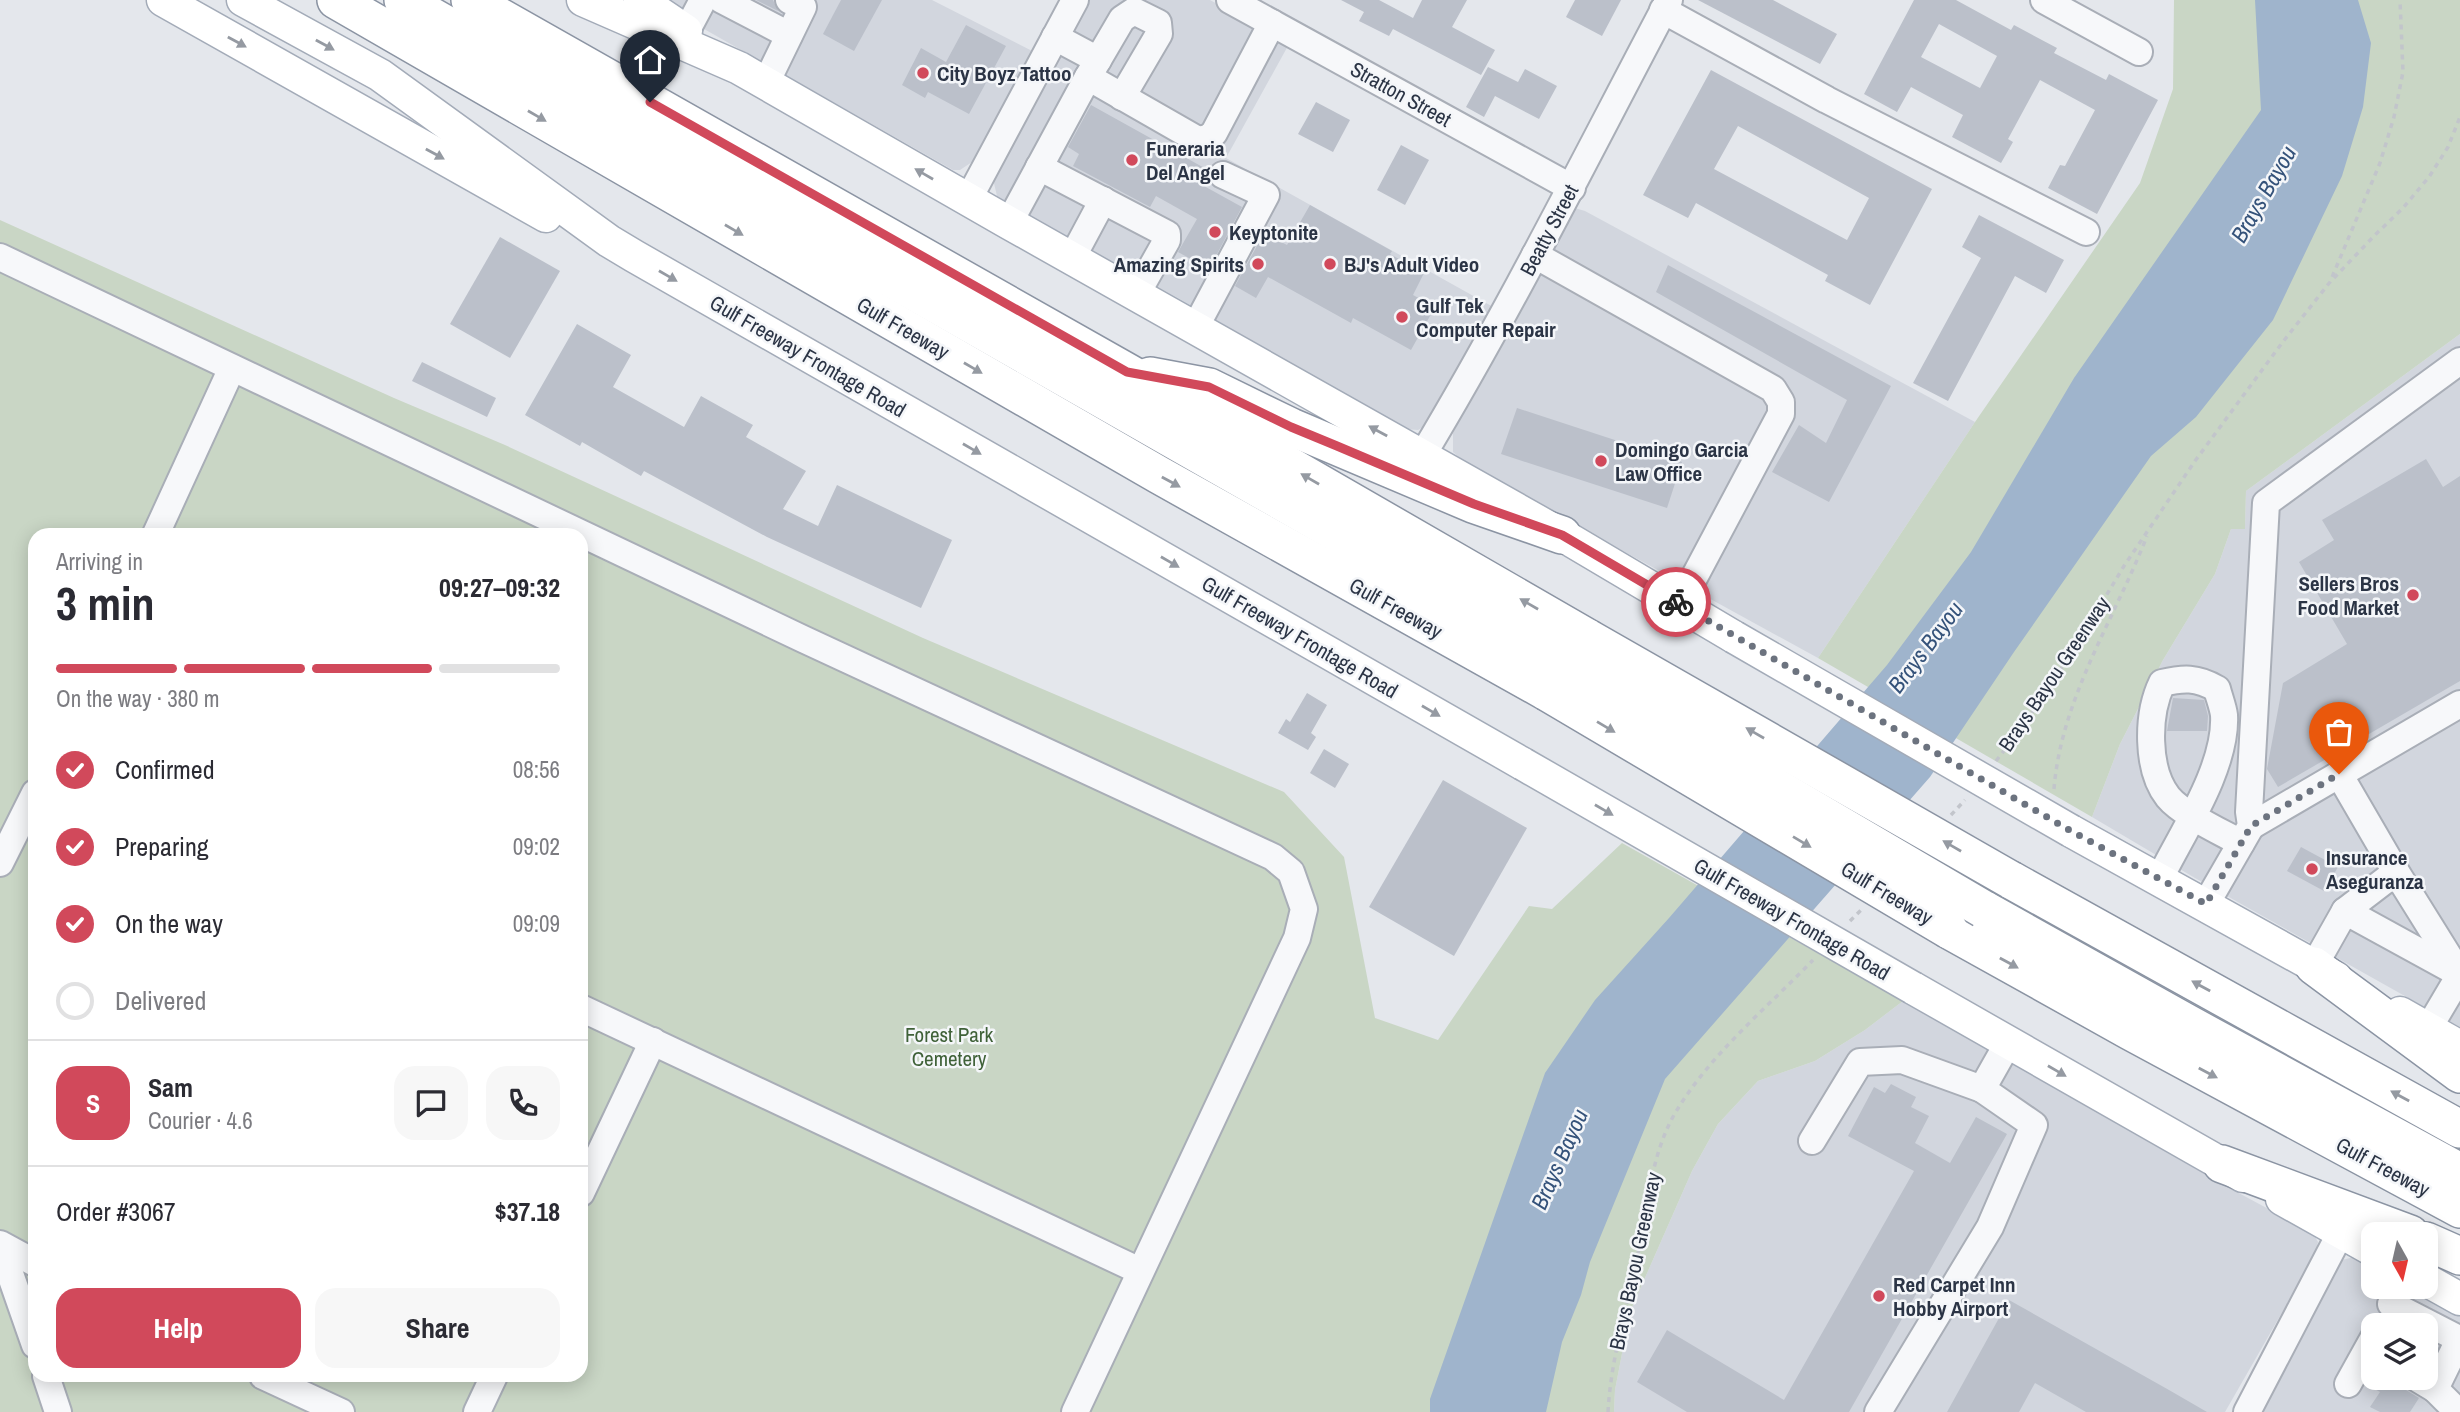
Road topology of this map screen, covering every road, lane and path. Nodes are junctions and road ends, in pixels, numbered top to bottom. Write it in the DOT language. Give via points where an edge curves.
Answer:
graph roads {
  1 [pos="163,0"];
  2 [pos="243,0"];
  3 [pos="336,0"];
  4 [pos="403,0"];
  5 [pos="470,0"];
  6 [pos="583,0"];
  7 [pos="640,0"];
  8 [pos="704,0"];
  9 [pos="722,0"];
  10 [pos="789,0"];
  11 [pos="1074,0"];
  12 [pos="1230,0"];
  13 [pos="2044,0"];
  14 [pos="2400,0"];
  15 [pos="1666,5"];
  16 [pos="1272,23"];
  17 [pos="686,32"];
  18 [pos="789,35"];
  19 [pos="1055,37"];
  20 [pos="494,52"];
  21 [pos="2139,52"];
  22 [pos="739,68"];
  23 [pos="1093,68"];
  24 [pos="766,83"];
  25 [pos="1122,97"];
  26 [pos="2460,117"];
  27 [pos="1039,167"];
  28 [pos="1223,175"];
  29 [pos="1572,188"];
  30 [pos="968,200"];
  31 [pos="1103,200"];
  32 [pos="1009,223"];
  33 [pos="2086,232"];
  34 [pos="609,241"];
  35 [pos="1535,256"];
  36 [pos="0,257"];
  37 [pos="1072,258"];
  38 [pos="2330,282"];
  39 [pos="1136,295"];
  40 [pos="1195,328"];
  41 [pos="2460,361"];
  42 [pos="232,368"];
  43 [pos="1127,372"];
  44 [pos="1422,456"];
  45 [pos="159,528"];
  46 [pos="570,528"];
  47 [pos="2150,528"];
  48 [pos="1562,535"];
  49 [pos="588,537"];
  50 [pos="1679,604"];
  51 [pos="1568,665"];
  52 [pos="2460,704"];
  53 [pos="1989,769"];
  54 [pos="2339,774"];
  55 [pos="2054,789"];
  56 [pos="1972,791"];
  57 [pos="28,807"];
  58 [pos="2193,816"];
  59 [pos="1945,822"];
  60 [pos="2246,834"];
  61 [pos="0,863"];
  62 [pos="2396,872"];
  63 [pos="2160,878"];
  64 [pos="1871,900"];
  65 [pos="2206,904"];
  66 [pos="2345,911"];
  67 [pos="1843,929"];
  68 [pos="1815,958"];
  69 [pos="2314,966"];
  70 [pos="2460,974"];
  71 [pos="588,1011"];
  72 [pos="2428,1029"];
  73 [pos="653,1041"];
  74 [pos="2008,1043"];
  75 [pos="2460,1047"];
  76 [pos="2460,1074"];
  77 [pos="1982,1089"];
  78 [pos="2460,1129"];
  79 [pos="1812,1141"];
  80 [pos="2222,1164"];
  81 [pos="2460,1172"];
  82 [pos="588,1178"];
  83 [pos="2460,1209"];
  84 [pos="2378,1222"];
  85 [pos="2340,1232"];
  86 [pos="2361,1243"];
  87 [pos="0,1245"];
  88 [pos="2438,1246"];
  89 [pos="2460,1256"];
  90 [pos="28,1259"];
  91 [pos="1140,1271"];
  92 [pos="2438,1286"];
  93 [pos="2460,1299"];
  94 [pos="2391,1305"];
  95 [pos="28,1325"];
  96 [pos="2460,1339"];
  97 [pos="2361,1363"];
  98 [pos="2438,1366"];
  99 [pos="48,1382"];
  100 [pos="276,1382"];
  101 [pos="491,1382"];
  102 [pos="2438,1382"];
  103 [pos="2348,1384"];
  104 [pos="58,1412"];
  105 [pos="341,1412"];
  106 [pos="477,1412"];
  107 [pos="1075,1412"];
  108 [pos="1608,1412"];
  109 [pos="1878,1412"];
  110 [pos="2247,1412"];
  111 [pos="2458,1412"];
  1 -- 34 [label="main road, one-way" via="542,215"];
  2 -- 34 [label="main road, Gulf Freeway Frontage Road, one-way" via="380,75"];
  3 -- 20 [label="highway, Gulf Freeway"];
  4 -- 20 [label="highway, Gulf Freeway"];
  5 -- 20 [label="highway, Gulf Freeway"];
  6 -- 22 [label="main road"];
  7 -- 17 [label="main road"];
  8 -- 17 [label="street"];
  9 -- 18 [label="street"];
  10 -- 18 [label="street" via="803,7"];
  11 -- 19 [label="street"];
  12 -- 16 [label="street, Stratton Street"];
  13 -- 21 [label="street"];
  14 -- 38 [label="path, Brays Bayou Greenway" via="2403,72 2393,117 2380,163"];
  15 -- 29 [label="street, Beatty Street"];
  15 -- 33 [label="street" via="1827,100"];
  16 -- 25 [label="street" via="1208,138 1198,140"];
  16 -- 29 [label="street, Stratton Street"];
  17 -- 22 [label="main road"];
  18 -- 24 [label="street"];
  19 -- 23 [label="street"];
  19 -- 30 [label="street"];
  20 -- 43 [label="highway, Gulf Freeway"];
  20 -- 51 [label="highway, Gulf Freeway"];
  22 -- 24 [label="main road"];
  23 -- 25 [label="street"];
  23 -- 25 [label="street" via="1127,14 1134,11 1158,23 1159,34"];
  23 -- 27 [label="street"];
  30 -- 24 [label="main road, one-way"];
  26 -- 38 [label="path, Brays Bayou Greenway" via="2429,177"];
  27 -- 31 [label="street"];
  27 -- 32 [label="street"];
  28 -- 40 [label="street" via="1266,195"];
  29 -- 35 [label="street, Beatty Street"];
  30 -- 32 [label="main road"];
  31 -- 37 [label="street"];
  31 -- 39 [label="street" via="1167,234"];
  32 -- 37 [label="main road"];
  34 -- 74 [label="main road, Gulf Freeway Frontage Road, one-way, bridge"];
  35 -- 44 [label="street, Beatty Street"];
  35 -- 50 [label="street" via="1773,389 1781,402 1781,414"];
  36 -- 42 [label="street"];
  37 -- 39 [label="main road"];
  38 -- 47 [label="path, Brays Bayou Greenway"];
  39 -- 40 [label="main road"];
  44 -- 40 [label="main road, one-way"];
  41 -- 60 [label="street" via="2266,503"];
  42 -- 45 [label="street"];
  42 -- 46 [label="street"];
  43 -- 48 [label="highway" via="1209,387 1474,504"];
  51 -- 43 [label="highway, Gulf Freeway, one-way"];
  44 -- 48 [label="main road"];
  47 -- 53 [label="path, Brays Bayou Greenway" via="2023,726"];
  47 -- 55 [label="path, Brays Bayou Greenway" via="2081,687 2055,769"];
  48 -- 50 [label="main road"];
  49 -- 91 [label="street" via="1273,857 1291,872 1304,909 1297,938"];
  50 -- 63 [label="main road, bridge"];
  78 -- 51 [label="highway, Gulf Freeway, one-way, bridge" via="2011,880"];
  51 -- 81 [label="highway, Gulf Freeway, bridge" via="1983,909"];
  51 -- 83 [label="highway, Gulf Freeway, one-way, bridge" via="1949,930"];
  52 -- 54 [label="street"];
  54 -- 60 [label="street"];
  54 -- 62 [label="street"];
  56 -- 59 [label="path"];
  57 -- 61 [label="street"];
  58 -- 58 [label="street" via="2220,751 2224,714 2217,689 2184,678 2162,683 2150,731 2154,768 2168,797"];
  58 -- 60 [label="street"];
  58 -- 63 [label="street"];
  60 -- 65 [label="street"];
  62 -- 66 [label="street"];
  62 -- 70 [label="street"];
  63 -- 65 [label="main road"];
  64 -- 67 [label="path"];
  65 -- 69 [label="main road"];
  66 -- 69 [label="street"];
  66 -- 70 [label="street"];
  68 -- 108 [label="path, Brays Bayou Greenway" via="1708,1067 1674,1116 1652,1171"];
  69 -- 72 [label="main road"];
  69 -- 76 [label="highway"];
  70 -- 72 [label="street"];
  71 -- 73 [label="street"];
  72 -- 75 [label="main road"];
  73 -- 82 [label="street"];
  73 -- 91 [label="street"];
  74 -- 77 [label="street"];
  74 -- 80 [label="main road, Gulf Freeway Frontage Road, one-way"];
  77 -- 79 [label="street" via="1902,1060 1860,1062"];
  77 -- 109 [label="street" via="2034,1125 1990,1227"];
  80 -- 84 [label="highway"];
  80 -- 85 [label="main road, Gulf Freeway Frontage Road"];
  85 -- 86 [label="main road, Gulf Freeway Frontage Road"];
  85 -- 110 [label="street"];
  87 -- 90 [label="street"];
  87 -- 95 [label="street"];
  88 -- 89 [label="highway"];
  91 -- 107 [label="street"];
  92 -- 93 [label="main road"];
  94 -- 96 [label="street"];
  96 -- 98 [label="street"];
  97 -- 103 [label="street"];
  99 -- 104 [label="street"];
  100 -- 105 [label="street"];
  101 -- 106 [label="street"];
  102 -- 111 [label="street"];
}
